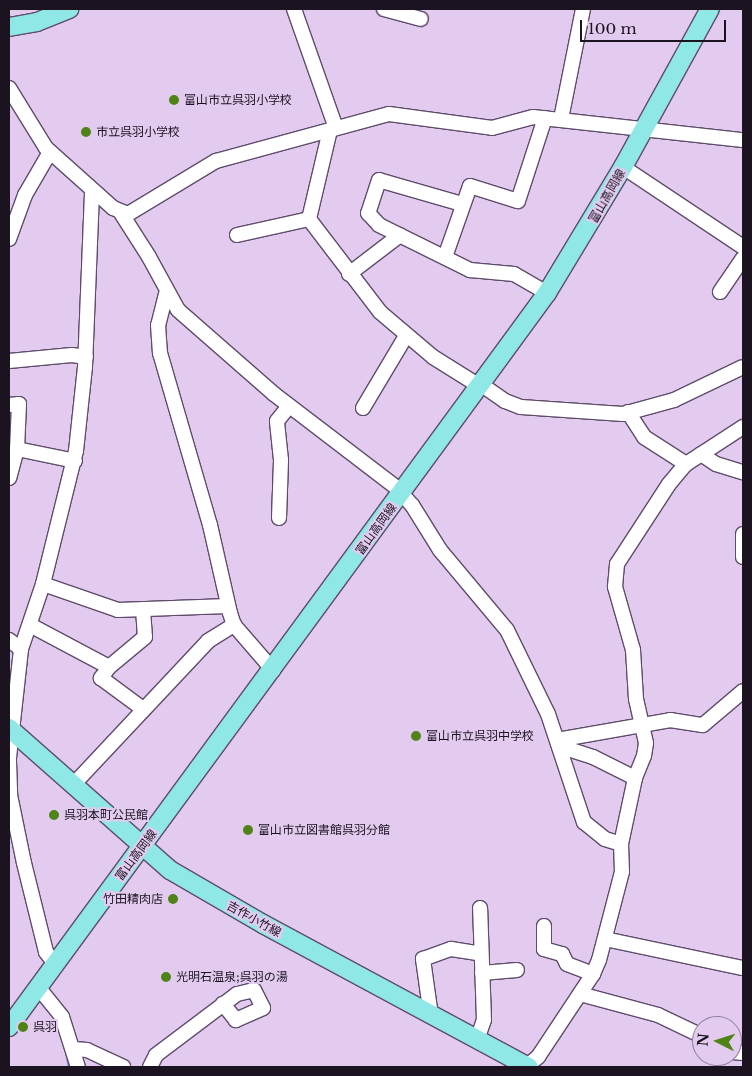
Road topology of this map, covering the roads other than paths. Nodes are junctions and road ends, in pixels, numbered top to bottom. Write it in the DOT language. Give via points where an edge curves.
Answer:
graph roads {
  1 [pos="68,9"];
  2 [pos="294,9"];
  3 [pos="384,9"];
  4 [pos="583,9"];
  5 [pos="710,9"];
  6 [pos="421,19"];
  7 [pos="9,26"];
  8 [pos="9,88"];
  9 [pos="545,118"];
  10 [pos="561,119"];
  11 [pos="645,128"];
  12 [pos="333,129"];
  13 [pos="743,140"];
  14 [pos="50,152"];
  15 [pos="623,167"];
  16 [pos="92,191"];
  17 [pos="462,204"];
  18 [pos="121,213"];
  19 [pos="308,219"];
  20 [pos="237,235"];
  21 [pos="400,236"];
  22 [pos="9,239"];
  23 [pos="743,247"];
  24 [pos="445,257"];
  25 [pos="743,258"];
  26 [pos="348,274"];
  27 [pos="720,292"];
  28 [pos="547,293"];
  29 [pos="166,294"];
  30 [pos="406,336"];
  31 [pos="86,357"];
  32 [pos="9,361"];
  33 [pos="743,367"];
  34 [pos="482,386"];
  35 [pos="9,405"];
  36 [pos="289,406"];
  37 [pos="363,408"];
  38 [pos="628,412"];
  39 [pos="743,427"];
  40 [pos="17,449"];
  41 [pos="702,454"];
  42 [pos="75,461"];
  43 [pos="686,464"];
  44 [pos="743,472"];
  45 [pos="9,478"];
  46 [pos="402,494"];
  47 [pos="279,518"];
  48 [pos="743,534"];
  49 [pos="743,557"];
  50 [pos="42,584"];
  51 [pos="228,606"];
  52 [pos="143,610"];
  53 [pos="30,625"];
  54 [pos="234,625"];
  55 [pos="9,640"];
  56 [pos="21,649"];
  57 [pos="109,667"];
  58 [pos="273,670"];
  59 [pos="743,691"];
  60 [pos="143,709"];
  61 [pos="643,724"];
  62 [pos="10,729"];
  63 [pos="558,743"];
  64 [pos="9,759"];
  65 [pos="635,778"];
  66 [pos="74,786"];
  67 [pos="621,844"];
  68 [pos="142,848"];
  69 [pos="480,908"];
  70 [pos="544,926"];
  71 [pos="605,940"];
  72 [pos="482,954"];
  73 [pos="55,964"];
  74 [pos="743,968"];
  75 [pos="517,970"];
  76 [pos="482,973"];
  77 [pos="594,974"];
  78 [pos="38,987"];
  79 [pos="580,994"];
  80 [pos="223,1004"];
  81 [pos="431,1016"];
  82 [pos="9,1027"];
  83 [pos="692,1031"];
  84 [pos="477,1040"];
  85 [pos="74,1049"];
  86 [pos="78,1067"];
  87 [pos="123,1067"];
  88 [pos="150,1067"];
  89 [pos="527,1067"];
  1 -- 7 [label="main road" via="37,22"];
  2 -- 12 [label="street"];
  3 -- 6 [label="street"];
  4 -- 10 [label="street"];
  5 -- 11 [label="main road, 富山高岡線"];
  8 -- 14 [label="street"];
  9 -- 10 [label="street"];
  9 -- 12 [label="street" via="523,118 492,128 389,114"];
  9 -- 17 [label="street" via="518,202 470,186"];
  10 -- 11 [label="street"];
  11 -- 13 [label="street"];
  11 -- 15 [label="main road, 富山高岡線"];
  12 -- 18 [label="street" via="216,160 135,211"];
  12 -- 19 [label="street"];
  14 -- 16 [label="street"];
  14 -- 22 [label="street" via="25,195"];
  15 -- 23 [label="street"];
  15 -- 28 [label="main road, 富山高岡線"];
  16 -- 18 [label="street"];
  16 -- 31 [label="street"];
  17 -- 21 [label="street" via="379,180 368,213 378,225"];
  17 -- 24 [label="street"];
  18 -- 29 [label="street" via="149,256"];
  19 -- 20 [label="street"];
  19 -- 26 [label="street"];
  21 -- 24 [label="street"];
  21 -- 26 [label="street"];
  24 -- 28 [label="street" via="470,270 514,274"];
  25 -- 27 [label="street"];
  26 -- 30 [label="street"];
  28 -- 34 [label="main road, 富山高岡線"];
  29 -- 36 [label="street" via="193,324"];
  29 -- 51 [label="street" via="158,325 160,353 210,525"];
  30 -- 34 [label="street"];
  30 -- 37 [label="street"];
  31 -- 32 [label="street" via="72,355"];
  31 -- 42 [label="street"];
  33 -- 38 [label="street" via="674,400"];
  34 -- 38 [label="street" via="505,401 541,411"];
  34 -- 46 [label="main road, 富山高岡線"];
  35 -- 40 [label="street" via="19,404"];
  36 -- 46 [label="street"];
  36 -- 47 [label="street" via="277,421 281,460"];
  38 -- 43 [label="street" via="644,437"];
  39 -- 41 [label="street"];
  40 -- 42 [label="street"];
  40 -- 45 [label="street"];
  41 -- 43 [label="street"];
  41 -- 44 [label="street" via="716,464"];
  42 -- 50 [label="street"];
  43 -- 61 [label="street" via="669,484 617,564 615,587 633,650 636,699"];
  46 -- 58 [label="main road, 富山高岡線"];
  46 -- 63 [label="street" via="440,550 507,630"];
  48 -- 49 [label="street"];
  50 -- 52 [label="street" via="118,610"];
  50 -- 53 [label="street"];
  51 -- 52 [label="street"];
  51 -- 54 [label="street"];
  52 -- 57 [label="street" via="145,637"];
  53 -- 56 [label="street"];
  53 -- 57 [label="street"];
  54 -- 58 [label="street"];
  54 -- 60 [label="street" via="208,641"];
  55 -- 56 [label="street"];
  56 -- 62 [label="street"];
  57 -- 60 [label="street" via="101,678"];
  58 -- 68 [label="main road, 富山高岡線"];
  59 -- 61 [label="street" via="703,725 670,720"];
  60 -- 66 [label="street"];
  61 -- 63 [label="street"];
  61 -- 65 [label="street" via="644,756"];
  62 -- 64 [label="street"];
  62 -- 66 [label="main road, 吉作小竹線"];
  63 -- 65 [label="street"];
  63 -- 67 [label="street" via="584,822 605,838"];
  64 -- 73 [label="street" via="10,795 24,863 46,952"];
  65 -- 67 [label="street"];
  66 -- 68 [label="main road, 吉作小竹線"];
  67 -- 71 [label="street" via="622,872"];
  68 -- 73 [label="main road, 富山高岡線"];
  68 -- 81 [label="main road, 吉作小竹線" via="170,870 234,908"];
  69 -- 72 [label="street"];
  70 -- 77 [label="street" via="544,948 562,954 567,964"];
  71 -- 74 [label="street"];
  71 -- 77 [label="street"];
  72 -- 76 [label="street"];
  72 -- 81 [label="street" via="452,949 423,959"];
  73 -- 78 [label="main road, 富山高岡線"];
  75 -- 76 [label="street"];
  76 -- 84 [label="street" via="484,1020"];
  77 -- 79 [label="street"];
  78 -- 82 [label="main road, 富山高岡線"];
  78 -- 85 [label="street" via="62,1017"];
  79 -- 83 [label="street" via="658,1015"];
  79 -- 89 [label="street" via="538,1057"];
  80 -- 88 [label="street" via="156,1054"];
  81 -- 84 [label="main road, 吉作小竹線"];
  84 -- 89 [label="main road, 吉作小竹線"];
  85 -- 86 [label="street"];
  85 -- 87 [label="street" via="87,1050"];
}
